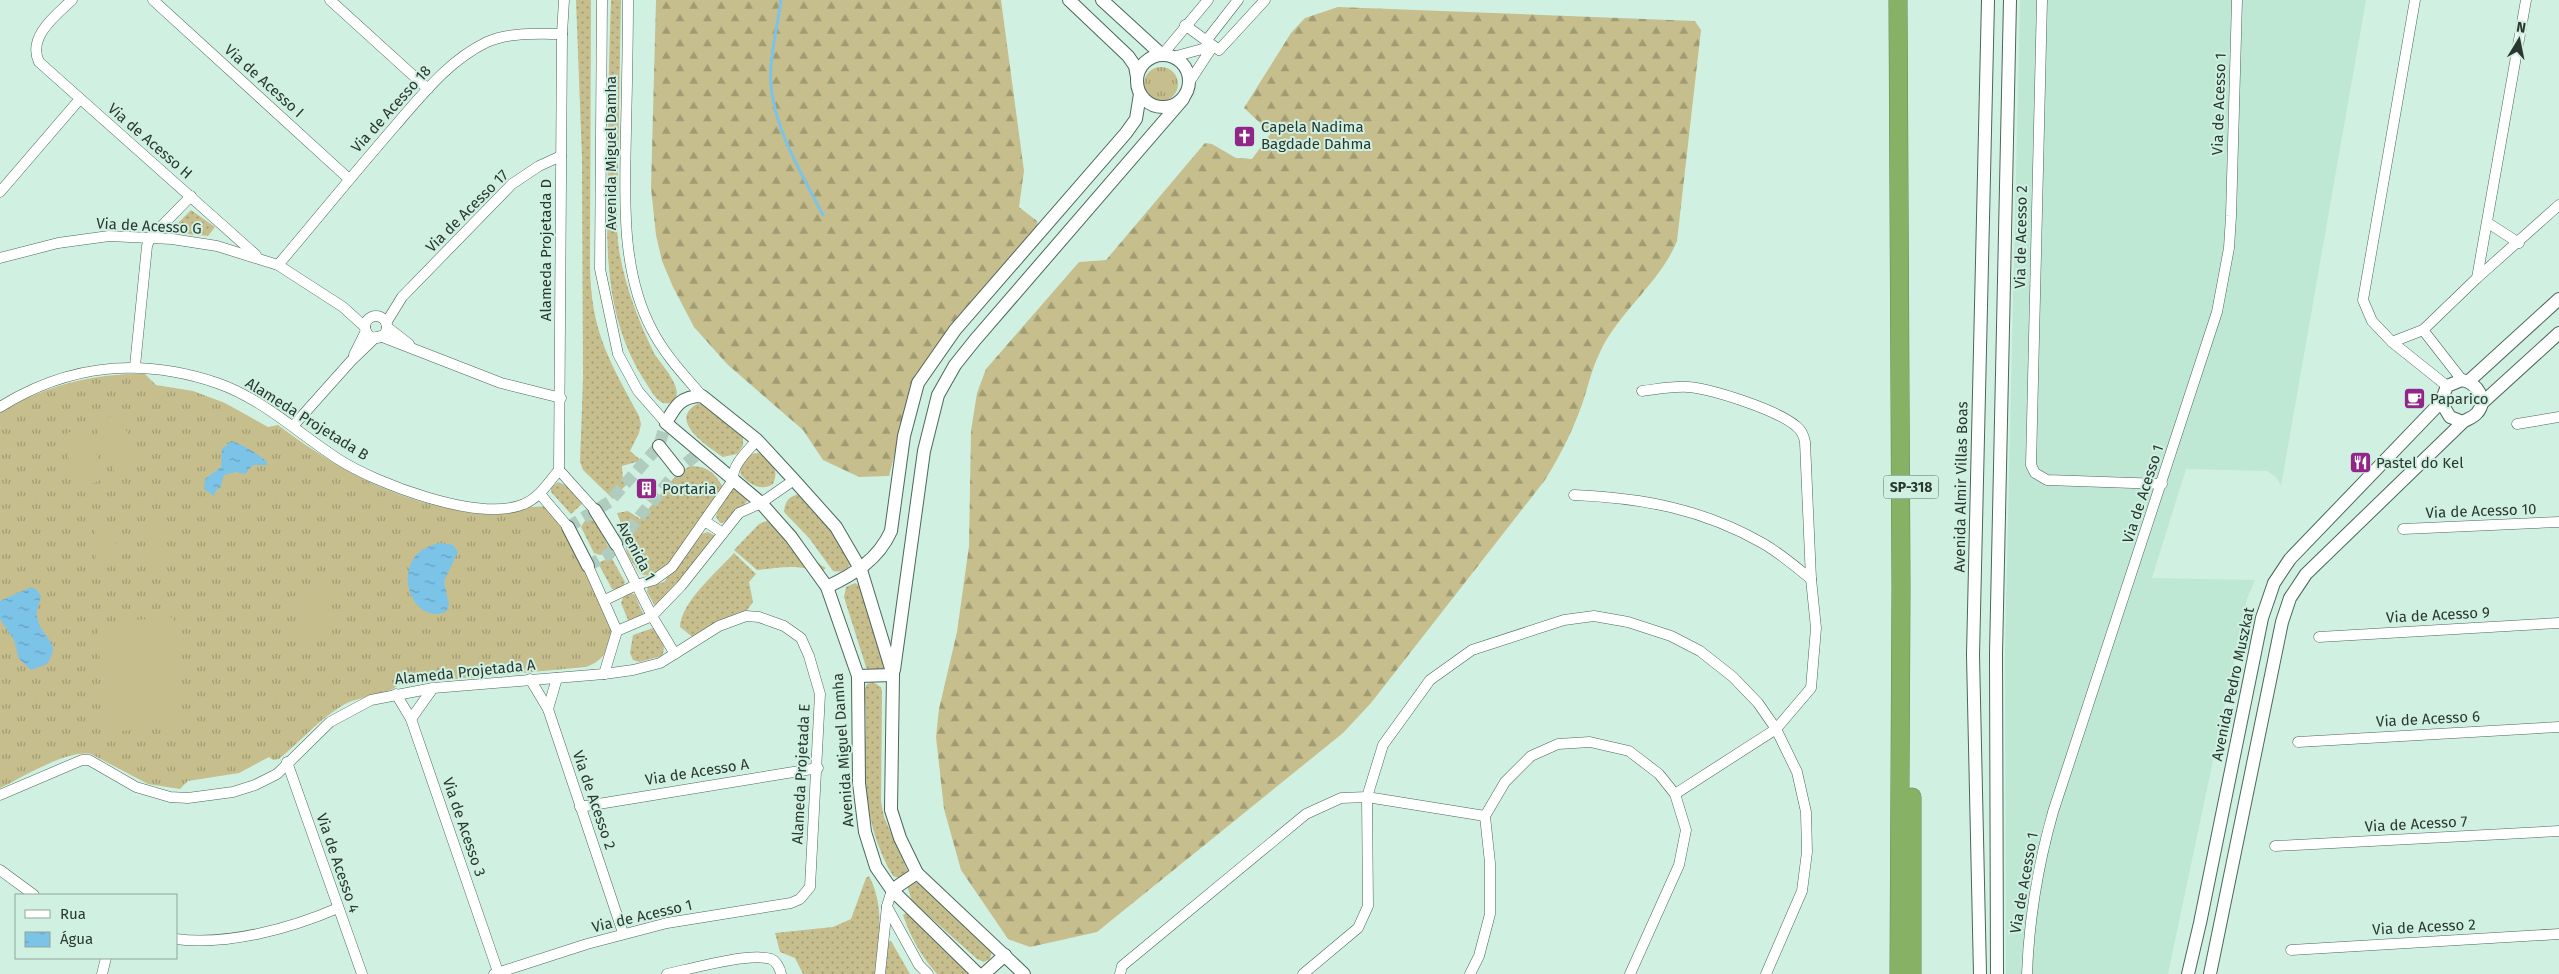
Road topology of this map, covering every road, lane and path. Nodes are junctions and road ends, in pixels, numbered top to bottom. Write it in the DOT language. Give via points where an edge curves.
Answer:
graph roads {
  1 [pos="72,0"];
  2 [pos="330,0"];
  3 [pos="564,0"];
  4 [pos="602,0"];
  5 [pos="628,0"];
  6 [pos="1069,0"];
  7 [pos="1102,0"];
  8 [pos="1208,0"];
  9 [pos="1238,0"];
  10 [pos="1264,0"];
  11 [pos="1898,0"];
  12 [pos="1910,0"];
  13 [pos="1988,0"];
  14 [pos="2010,0"];
  15 [pos="2042,0"];
  16 [pos="2236,0"];
  17 [pos="2415,0"];
  18 [pos="2526,0"];
  19 [pos="156,2"];
  20 [pos="1185,25"];
  21 [pos="562,34"];
  22 [pos="1210,44"];
  23 [pos="1167,56"];
  24 [pos="1137,77"];
  25 [pos="1190,81"];
  26 [pos="428,89"];
  27 [pos="1140,94"];
  28 [pos="1183,99"];
  29 [pos="79,100"];
  30 [pos="561,156"];
  31 [pos="349,179"];
  32 [pos="0,192"];
  33 [pos="191,196"];
  34 [pos="2559,205"];
  35 [pos="2488,223"];
  36 [pos="150,238"];
  37 [pos="2519,242"];
  38 [pos="0,258"];
  39 [pos="259,258"];
  40 [pos="278,265"];
  41 [pos="2477,278"];
  42 [pos="402,297"];
  43 [pos="2559,299"];
  44 [pos="343,307"];
  45 [pos="374,316"];
  46 [pos="386,325"];
  47 [pos="366,329"];
  48 [pos="2424,330"];
  49 [pos="2559,333"];
  50 [pos="378,337"];
  51 [pos="2392,342"];
  52 [pos="426,356"];
  53 [pos="351,361"];
  54 [pos="135,366"];
  55 [pos="2466,381"];
  56 [pos="2446,386"];
  57 [pos="1642,391"];
  58 [pos="702,396"];
  59 [pos="561,398"];
  60 [pos="2441,402"];
  61 [pos="2481,404"];
  62 [pos="0,407"];
  63 [pos="2559,417"];
  64 [pos="2463,422"];
  65 [pos="666,423"];
  66 [pos="2517,424"];
  67 [pos="293,426"];
  68 [pos="757,440"];
  69 [pos="659,446"];
  70 [pos="559,470"];
  71 [pos="678,470"];
  72 [pos="734,480"];
  73 [pos="794,480"];
  74 [pos="2162,484"];
  75 [pos="540,494"];
  76 [pos="1574,495"];
  77 [pos="761,503"];
  78 [pos="595,510"];
  79 [pos="706,522"];
  80 [pos="2559,522"];
  81 [pos="568,527"];
  82 [pos="2403,529"];
  83 [pos="723,533"];
  84 [pos="616,544"];
  85 [pos="588,566"];
  86 [pos="861,570"];
  87 [pos="1811,579"];
  88 [pos="636,585"];
  89 [pos="827,588"];
  90 [pos="605,600"];
  91 [pos="652,616"];
  92 [pos="759,617"];
  93 [pos="2559,623"];
  94 [pos="617,631"];
  95 [pos="2319,637"];
  96 [pos="675,654"];
  97 [pos="604,674"];
  98 [pos="893,675"];
  99 [pos="858,676"];
  100 [pos="557,678"];
  101 [pos="530,679"];
  102 [pos="433,688"];
  103 [pos="396,694"];
  104 [pos="548,710"];
  105 [pos="411,718"];
  106 [pos="2559,727"];
  107 [pos="1776,729"];
  108 [pos="2298,742"];
  109 [pos="287,762"];
  110 [pos="818,768"];
  111 [pos="1675,794"];
  112 [pos="0,795"];
  113 [pos="1367,797"];
  114 [pos="580,807"];
  115 [pos="1485,816"];
  116 [pos="2559,831"];
  117 [pos="2275,846"];
  118 [pos="0,870"];
  119 [pos="918,873"];
  120 [pos="892,890"];
  121 [pos="33,894"];
  122 [pos="800,899"];
  123 [pos="887,906"];
  124 [pos="338,908"];
  125 [pos="623,933"];
  126 [pos="2559,934"];
  127 [pos="178,940"];
  128 [pos="2291,950"];
  129 [pos="1005,955"];
  130 [pos="106,959"];
  131 [pos="781,971"];
  132 [pos="496,973"];
  133 [pos="102,974"];
  134 [pos="362,974"];
  135 [pos="667,974"];
  136 [pos="880,974"];
  137 [pos="928,974"];
  138 [pos="978,974"];
  139 [pos="984,974"];
  140 [pos="1024,974"];
  141 [pos="1120,974"];
  142 [pos="1303,974"];
  143 [pos="1470,974"];
  144 [pos="1630,974"];
  145 [pos="1766,974"];
  146 [pos="1899,974"];
  147 [pos="1912,974"];
  148 [pos="1980,974"];
  149 [pos="1997,974"];
  150 [pos="2027,974"];
  151 [pos="2188,974"];
  152 [pos="2210,974"];
  1 -- 29 [label="street, Via de Acesso H" via="37,41 36,57"];
  2 -- 26 [label="street"];
  3 -- 21 [label="street, Alameda Projetada D"];
  4 -- 65 [label="street, Avenida Miguel Damha" via="600,269 618,354 638,392"];
  5 -- 58 [label="street, Avenida Miguel Damha" via="626,229 636,288 651,329 669,358"];
  6 -- 24 [label="street" via="1128,56"];
  7 -- 23 [label="street"];
  8 -- 20 [label="street"];
  9 -- 22 [label="street"];
  10 -- 22 [label="street" via="1219,50"];
  11 -- 146 [label="highway, SP-318"];
  12 -- 147 [label="highway, SP-318"];
  13 -- 148 [label="street, Avenida Almir Villas Boas" via="1973,655"];
  14 -- 149 [label="street" via="1996,654"];
  15 -- 74 [label="street, Via de Acesso 2" via="2031,460 2035,473 2047,480"];
  16 -- 74 [label="street, Via de Acesso 1" via="2229,248 2217,312"];
  17 -- 51 [label="street" via="2363,300 2372,321"];
  18 -- 35 [label="street"];
  19 -- 31 [label="street, Via de Acesso I"];
  20 -- 22 [label="street"];
  20 -- 23 [label="street"];
  21 -- 26 [label="street, Via de Acesso 18" via="508,36 488,42 458,59"];
  21 -- 30 [label="street, Alameda Projetada D"];
  22 -- 23 [label="street"];
  22 -- 25 [label="street"];
  23 -- 24 [label="street" via="1146,62"];
  23 -- 25 [label="street" via="1186,69"];
  24 -- 27 [label="street"];
  25 -- 28 [label="street"];
  26 -- 31 [label="street, Via de Acesso 18"];
  27 -- 28 [label="street" via="1160,108"];
  27 -- 86 [label="street" via="1136,119 1126,134 955,330 918,383 904,436 891,531 885,544"];
  28 -- 98 [label="street" via="974,340 938,395 924,450"];
  29 -- 32 [label="street"];
  29 -- 33 [label="street, Via de Acesso H"];
  30 -- 42 [label="street, Via de Acesso 17" via="512,184"];
  30 -- 59 [label="street, Alameda Projetada D"];
  31 -- 40 [label="street, Via de Acesso 18"];
  33 -- 36 [label="street"];
  33 -- 39 [label="street, Via de Acesso H"];
  34 -- 37 [label="street"];
  35 -- 37 [label="street"];
  35 -- 41 [label="street"];
  36 -- 38 [label="street, Via de Acesso G" via="84,238"];
  36 -- 39 [label="street, Via de Acesso G" via="217,246"];
  36 -- 54 [label="street"];
  37 -- 41 [label="street"];
  39 -- 40 [label="street, Via de Acesso G"];
  40 -- 44 [label="street, Via de Acesso G"];
  41 -- 48 [label="street"];
  42 -- 45 [label="street"];
  42 -- 46 [label="street"];
  43 -- 55 [label="street"];
  44 -- 45 [label="street"];
  44 -- 47 [label="street"];
  45 -- 46 [label="street"];
  45 -- 47 [label="street"];
  46 -- 50 [label="street"];
  46 -- 52 [label="street"];
  47 -- 50 [label="street"];
  47 -- 53 [label="street"];
  48 -- 51 [label="street"];
  48 -- 55 [label="street"];
  49 -- 61 [label="street"];
  50 -- 52 [label="street"];
  50 -- 53 [label="street"];
  51 -- 56 [label="street"];
  52 -- 59 [label="street" via="501,383"];
  53 -- 67 [label="street"];
  54 -- 62 [label="street, Alameda Projetada B" via="111,367 64,378 29,390"];
  54 -- 67 [label="street, Alameda Projetada B" via="193,376 217,384 242,394"];
  55 -- 56 [label="street"];
  55 -- 61 [label="street" via="2480,393"];
  56 -- 60 [label="street"];
  57 -- 87 [label="street" via="1689,387 1712,391 1751,404 1799,428 1805,442"];
  58 -- 65 [label="street" via="681,400"];
  58 -- 68 [label="street, Avenida Miguel Damha"];
  59 -- 70 [label="street, Alameda Projetada D"];
  60 -- 64 [label="street" via="2450,417"];
  60 -- 151 [label="street, Avenida Pedro Muszkat" via="2290,559 2274,583 2262,618"];
  61 -- 64 [label="street" via="2476,414"];
  63 -- 66 [label="street"];
  64 -- 152 [label="street" via="2306,574 2290,598 2282,622"];
  65 -- 72 [label="street, Avenida Miguel Damha"];
  67 -- 75 [label="street, Alameda Projetada B" via="339,460 398,488 446,502 482,509 505,508 525,504"];
  68 -- 72 [label="street" via="737,465 733,472"];
  68 -- 73 [label="street, Avenida Miguel Damha"];
  69 -- 71 [label="street"];
  70 -- 75 [label="street"];
  70 -- 78 [label="street, Avenida 1"];
  72 -- 77 [label="street, Avenida Miguel Damha"];
  72 -- 79 [label="street"];
  73 -- 77 [label="street"];
  73 -- 86 [label="street, Avenida Miguel Damha" via="836,527"];
  74 -- 150 [label="street, Via de Acesso 1" via="2050,820 2035,890"];
  75 -- 81 [label="street"];
  76 -- 87 [label="street" via="1624,497 1657,503 1721,522 1766,545"];
  77 -- 83 [label="street" via="739,512"];
  77 -- 89 [label="street, Avenida Miguel Damha" via="791,537"];
  78 -- 84 [label="street, Avenida 1"];
  79 -- 83 [label="street"];
  79 -- 88 [label="street" via="672,567 654,580"];
  80 -- 82 [label="street, Via de Acesso 10"];
  81 -- 85 [label="street"];
  83 -- 91 [label="street" via="681,586"];
  84 -- 88 [label="street, Avenida 1"];
  85 -- 90 [label="street"];
  86 -- 89 [label="street"];
  86 -- 98 [label="street, Avenida Miguel Damha"];
  87 -- 107 [label="street" via="1816,628 1811,688"];
  88 -- 90 [label="street"];
  88 -- 91 [label="street, Avenida 1"];
  89 -- 99 [label="street, Avenida Miguel Damha"];
  90 -- 94 [label="street"];
  91 -- 94 [label="street"];
  91 -- 96 [label="street, Avenida 1"];
  92 -- 96 [label="street, Alameda Projetada A" via="746,616 719,626"];
  92 -- 110 [label="street, Alameda Projetada E" via="784,626 801,638 809,656 820,694"];
  93 -- 95 [label="street, Via de Acesso 9"];
  94 -- 97 [label="street"];
  96 -- 97 [label="street, Alameda Projetada A" via="660,663"];
  97 -- 100 [label="street, Alameda Projetada A"];
  98 -- 99 [label="street"];
  98 -- 119 [label="street, Avenida Miguel Damha" via="891,810 900,838"];
  99 -- 120 [label="street, Avenida Miguel Damha" via="860,783 865,832 876,867"];
  100 -- 101 [label="street, Alameda Projetada A"];
  100 -- 104 [label="street"];
  101 -- 102 [label="street, Alameda Projetada A"];
  101 -- 104 [label="street, Via de Acesso 2"];
  102 -- 103 [label="street, Alameda Projetada A"];
  102 -- 105 [label="street"];
  103 -- 105 [label="street, Via de Acesso 3"];
  103 -- 109 [label="street, Alameda Projetada A" via="371,700 344,713 316,733"];
  104 -- 114 [label="street, Via de Acesso 2"];
  105 -- 132 [label="street, Via de Acesso 3"];
  106 -- 108 [label="street, Via de Acesso 6"];
  107 -- 111 [label="street"];
  107 -- 113 [label="street" via="1758,703 1733,677 1700,651 1671,636 1628,622 1594,616 1564,620 1472,650 1430,680 1383,745"];
  107 -- 145 [label="street" via="1797,772 1806,812 1807,852 1802,891"];
  109 -- 112 [label="street, Alameda Projetada A" via="276,774 256,785 233,792 188,798 151,793 89,760 82,760"];
  109 -- 124 [label="street, Via de Acesso 4"];
  110 -- 114 [label="street, Via de Acesso A"];
  110 -- 122 [label="street, Alameda Projetada E" via="810,886"];
  111 -- 115 [label="street" via="1659,774 1629,751 1590,742 1558,744 1531,756 1504,782"];
  111 -- 144 [label="street" via="1686,830 1679,865"];
  113 -- 115 [label="street"];
  113 -- 141 [label="street" via="1341,798 1306,814 1122,966"];
  113 -- 142 [label="street" via="1368,906 1358,928"];
  114 -- 125 [label="street, Via de Acesso 2"];
  115 -- 143 [label="street" via="1490,863 1490,914 1479,956"];
  116 -- 117 [label="street, Via de Acesso 7"];
  118 -- 121 [label="street"];
  119 -- 120 [label="street"];
  119 -- 129 [label="street, Avenida Miguel Damha"];
  120 -- 123 [label="street"];
  120 -- 138 [label="street, Avenida Miguel Damha"];
  122 -- 125 [label="street, Via de Acesso 1"];
  123 -- 136 [label="street"];
  123 -- 137 [label="street" via="919,966"];
  124 -- 127 [label="street" via="262,932"];
  124 -- 134 [label="street, Via de Acesso 4"];
  125 -- 132 [label="street, Via de Acesso 1"];
  126 -- 128 [label="street, Via de Acesso 2"];
  129 -- 139 [label="street"];
  129 -- 140 [label="street, Avenida Miguel Damha"];
  130 -- 133 [label="street"];
  131 -- 135 [label="street" via="773,959 757,956"];
}
